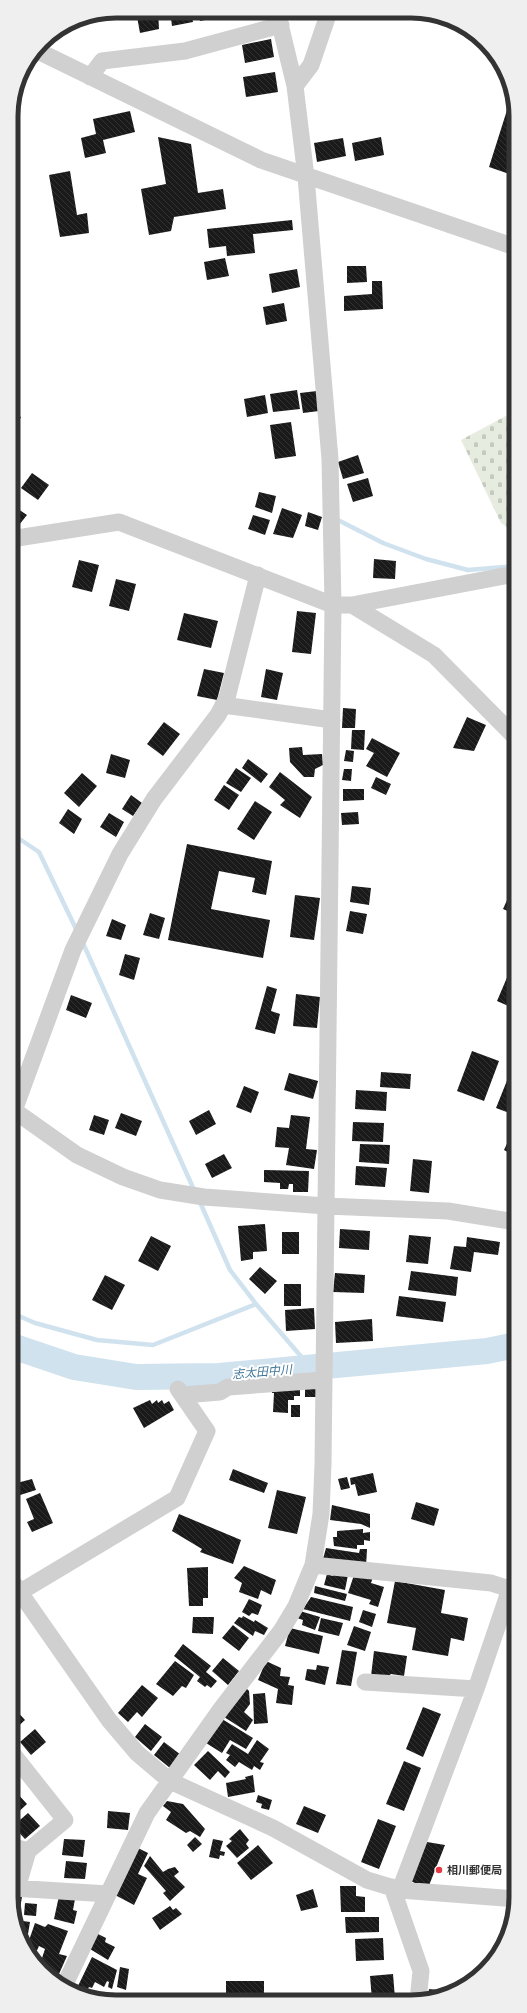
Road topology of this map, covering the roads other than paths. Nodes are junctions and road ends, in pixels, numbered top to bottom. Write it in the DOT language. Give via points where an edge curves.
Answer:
graph roads {
  1 [pos="327,18"];
  2 [pos="279,19"];
  3 [pos="41,53"];
  4 [pos="90,77"];
  5 [pos="295,86"];
  6 [pos="306,177"];
  7 [pos="509,244"];
  8 [pos="18,538"];
  9 [pos="509,575"];
  10 [pos="258,576"];
  11 [pos="333,605"];
  12 [pos="352,605"];
  13 [pos="223,705"];
  14 [pos="332,720"];
  15 [pos="509,731"];
  16 [pos="18,1096"];
  17 [pos="18,1116"];
  18 [pos="326,1206"];
  19 [pos="509,1221"];
  20 [pos="323,1378"];
  21 [pos="313,1565"];
  22 [pos="18,1588"];
  23 [pos="509,1589"];
  24 [pos="18,1594"];
  25 [pos="509,1601"];
  26 [pos="365,1682"];
  27 [pos="476,1689"];
  28 [pos="18,1761"];
  29 [pos="170,1781"];
  30 [pos="20,1849"];
  31 [pos="18,1862"];
  32 [pos="18,1888"];
  33 [pos="396,1888"];
  34 [pos="108,1894"];
  35 [pos="509,1898"];
  36 [pos="66,1981"];
  37 [pos="418,1994"];
  1 -- 5 [label="street" via="312,65"];
  2 -- 4 [label="street" via="185,51 102,61"];
  2 -- 5 [label="street"];
  3 -- 4 [label="street"];
  4 -- 6 [label="street" via="261,160"];
  5 -- 6 [label="street"];
  6 -- 7 [label="street"];
  6 -- 11 [label="street" via="330,459"];
  8 -- 10 [label="street" via="120,522"];
  9 -- 12 [label="street"];
  10 -- 11 [label="street"];
  10 -- 13 [label="street" via="227,698"];
  11 -- 12 [label="street"];
  11 -- 14 [label="street"];
  12 -- 15 [label="street" via="434,655"];
  13 -- 14 [label="street"];
  13 -- 16 [label="street" via="154,799 120,854 73,950"];
  14 -- 18 [label="street"];
  17 -- 18 [label="street" via="76,1155 123,1177 160,1190 204,1197"];
  18 -- 19 [label="street" via="448,1211"];
  18 -- 20 [label="street"];
  20 -- 21 [label="street" via="321,1514"];
  20 -- 22 [label="street" via="228,1388 220,1392 180,1392 207,1431 177,1498"];
  21 -- 23 [label="street" via="492,1584"];
  21 -- 29 [label="street" via="296,1606 281,1631"];
  24 -- 29 [label="street" via="109,1720 137,1752"];
  25 -- 27 [label="street"];
  26 -- 27 [label="street"];
  27 -- 33 [label="street"];
  28 -- 30 [label="street" via="65,1820"];
  29 -- 33 [label="street" via="273,1828 367,1880"];
  29 -- 34 [label="street" via="147,1813"];
  30 -- 31 [label="street"];
  32 -- 34 [label="street"];
  33 -- 35 [label="street"];
  33 -- 37 [label="street" via="420,1971"];
  34 -- 36 [label="street"];
}
